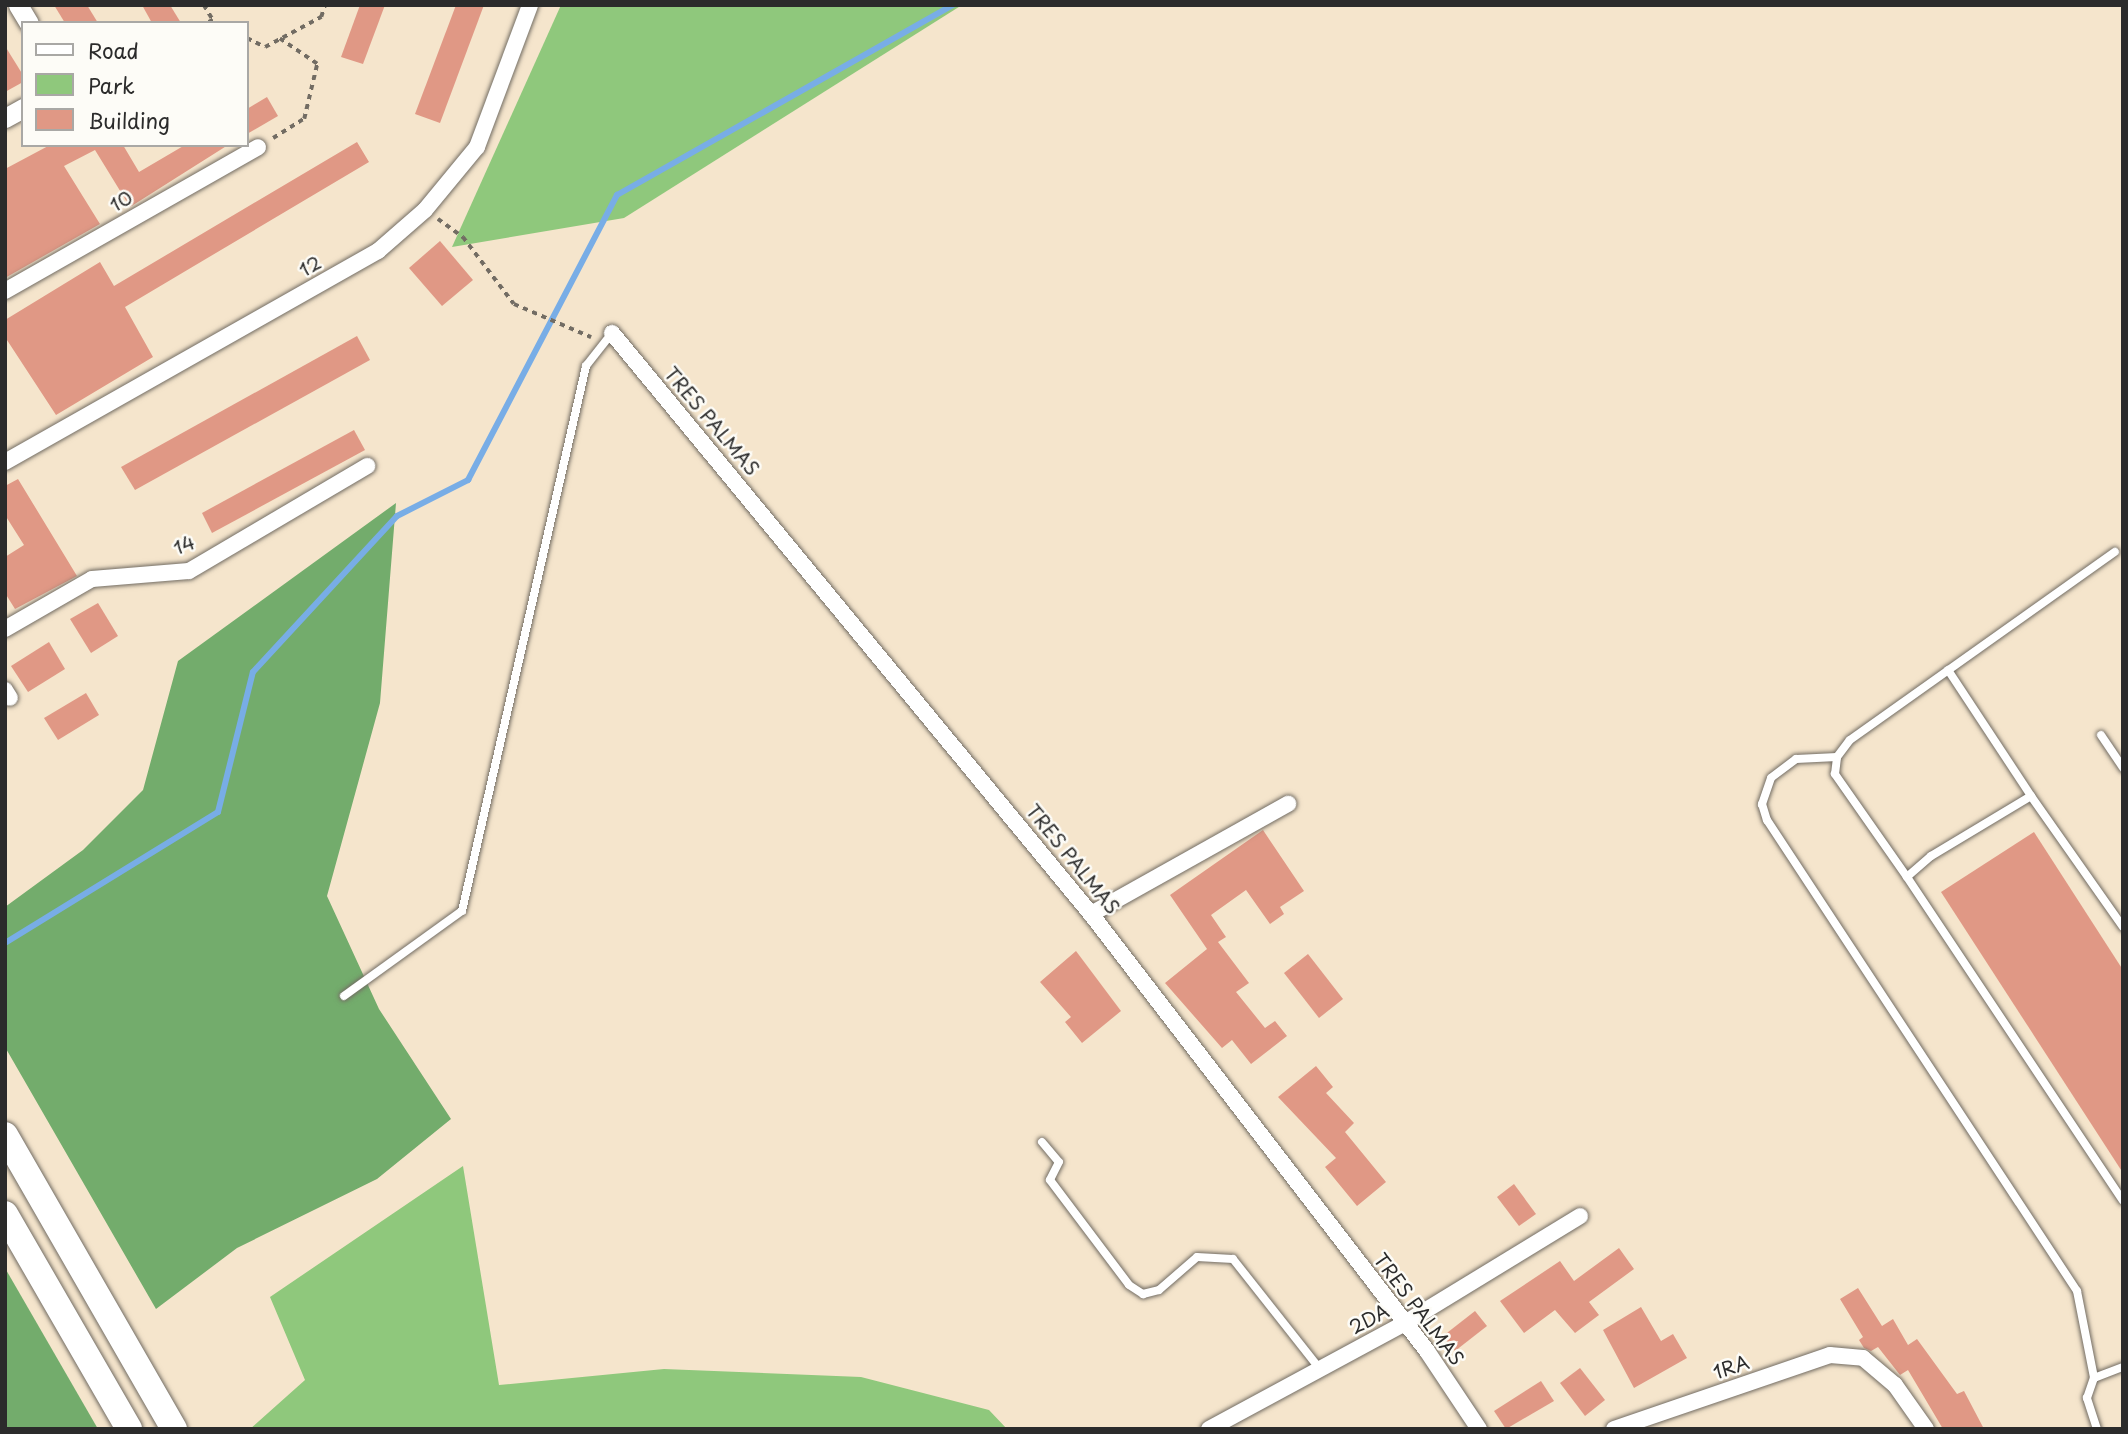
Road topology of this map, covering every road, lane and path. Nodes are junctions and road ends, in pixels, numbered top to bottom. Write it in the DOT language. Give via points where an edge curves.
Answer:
graph roads {
  1 [pos="18,5"];
  2 [pos="204,5"];
  3 [pos="325,5"];
  4 [pos="530,5"];
  5 [pos="28,21"];
  6 [pos="211,21"];
  7 [pos="248,38"];
  8 [pos="280,39"];
  9 [pos="21,109"];
  10 [pos="5,118"];
  11 [pos="258,147"];
  12 [pos="425,210"];
  13 [pos="5,291"];
  14 [pos="608,338"];
  15 [pos="5,462"];
  16 [pos="367,467"];
  17 [pos="2115,552"];
  18 [pos="5,629"];
  19 [pos="1948,670"];
  20 [pos="2101,735"];
  21 [pos="1837,757"];
  22 [pos="2123,768"];
  23 [pos="2031,796"];
  24 [pos="1289,804"];
  25 [pos="1907,877"];
  26 [pos="1091,914"];
  27 [pos="2123,927"];
  28 [pos="344,996"];
  29 [pos="5,1135"];
  30 [pos="1042,1142"];
  31 [pos="2123,1201"];
  32 [pos="5,1214"];
  33 [pos="1580,1216"];
  34 [pos="1405,1323"];
  35 [pos="2123,1367"];
  36 [pos="1320,1369"];
  37 [pos="2094,1378"];
  38 [pos="129,1429"];
  39 [pos="174,1429"];
  40 [pos="1209,1429"];
  41 [pos="1479,1429"];
  42 [pos="1614,1429"];
  43 [pos="1926,1429"];
  44 [pos="2096,1429"];
  1 -- 5 [label="street"];
  2 -- 6 [label="path"];
  3 -- 8 [label="path" via="321,18"];
  4 -- 12 [label="street, 12" via="477,147"];
  7 -- 8 [label="path" via="265,47"];
  8 -- 11 [label="path" via="317,64 304,119"];
  9 -- 10 [label="street"];
  11 -- 13 [label="street, 10"];
  12 -- 14 [label="path" via="463,237 514,304"];
  12 -- 15 [label="street, 12" via="379,251"];
  14 -- 26 [label="street, TRES PALMAS"];
  14 -- 28 [label="lane" via="586,366 462,911"];
  16 -- 18 [label="street, 14" via="189,571 92,579"];
  17 -- 19 [label="lane"];
  19 -- 21 [label="lane" via="1850,740"];
  19 -- 23 [label="lane"];
  20 -- 22 [label="lane"];
  21 -- 25 [label="lane" via="1835,774"];
  21 -- 37 [label="lane" via="1796,759 1771,778 1762,804 1767,820 2077,1291"];
  23 -- 25 [label="lane" via="1931,856"];
  23 -- 27 [label="lane"];
  24 -- 26 [label="street"];
  25 -- 31 [label="lane"];
  26 -- 34 [label="street, TRES PALMAS"];
  29 -- 39 [label="highway"];
  30 -- 36 [label="lane" via="1059,1162 1050,1180 1129,1285 1143,1294 1159,1290 1197,1256 1233,1259"];
  32 -- 38 [label="highway"];
  33 -- 34 [label="street, 2DA"];
  34 -- 36 [label="street, 2DA"];
  34 -- 41 [label="street, TRES PALMAS"];
  35 -- 37 [label="lane"];
  36 -- 40 [label="street, 2DA"];
  37 -- 44 [label="lane" via="2087,1398"];
  42 -- 43 [label="street, 1RA" via="1830,1355 1863,1358 1895,1385"];
}
